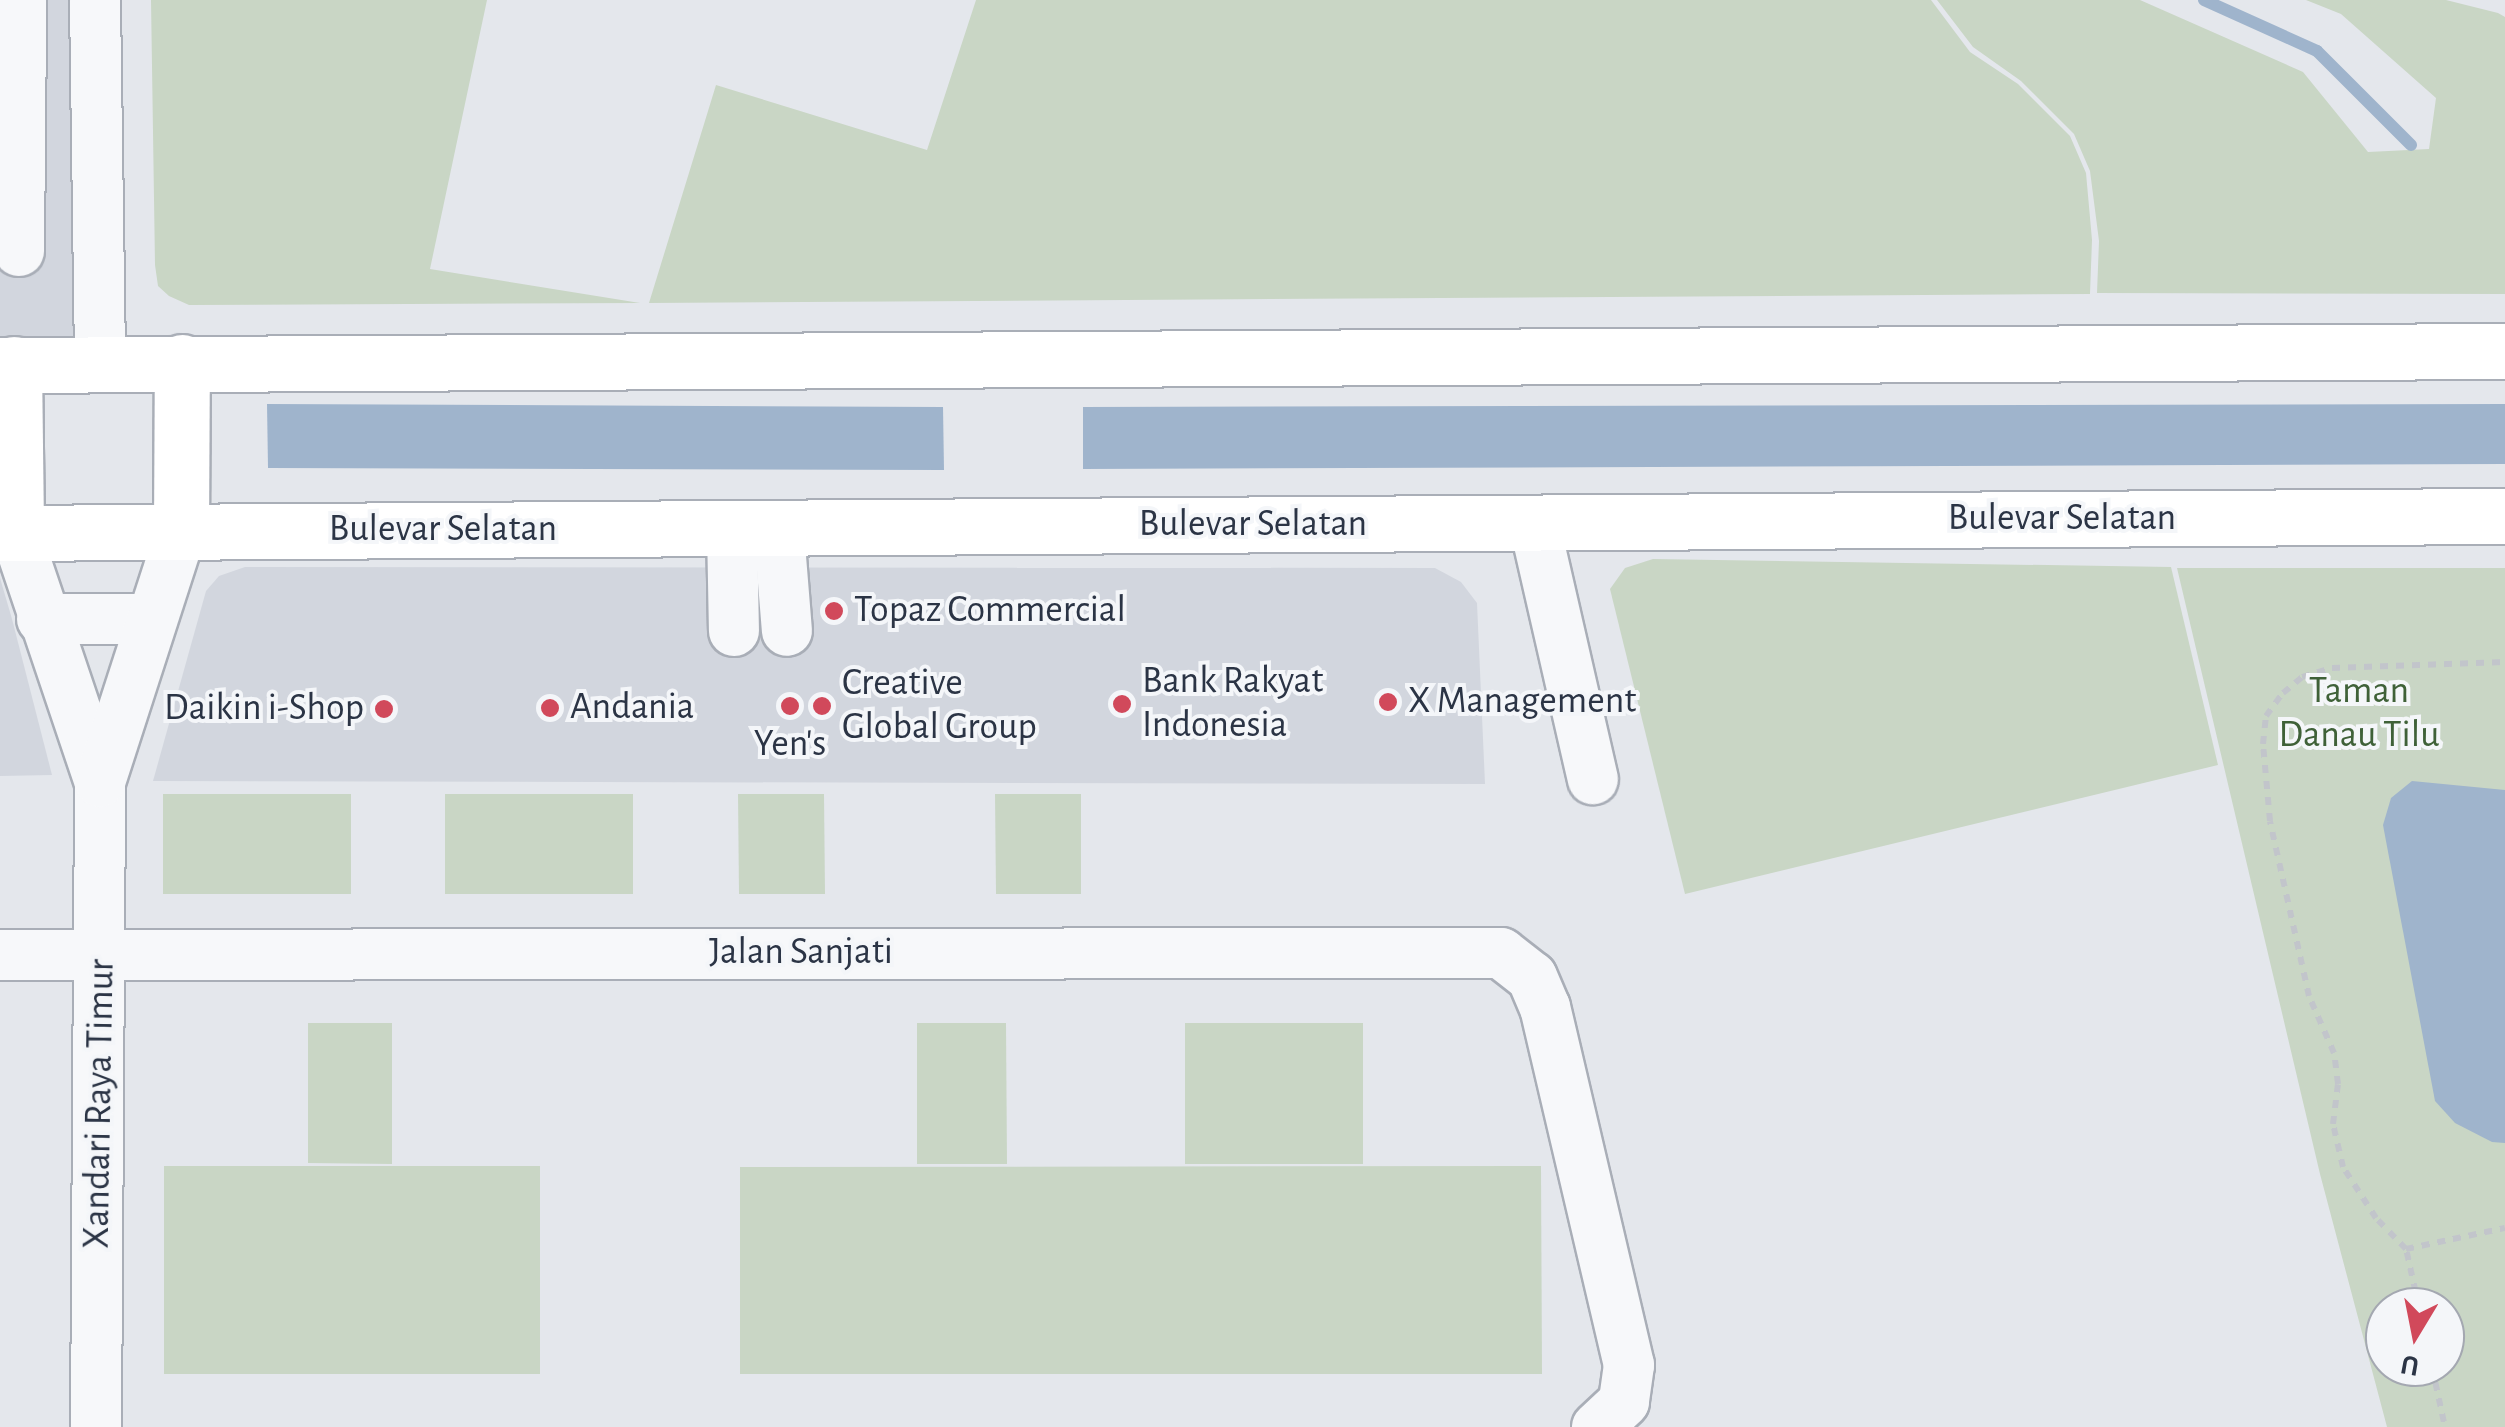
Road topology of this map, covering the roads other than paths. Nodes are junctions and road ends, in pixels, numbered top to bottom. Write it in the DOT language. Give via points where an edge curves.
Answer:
graph roads {
  1 [pos="22,0"];
  2 [pos="94,0"];
  3 [pos="19,251"];
  4 [pos="2505,351"];
  5 [pos="182,362"];
  6 [pos="7,364"];
  7 [pos="100,364"];
  8 [pos="2505,516"];
  9 [pos="1534,522"];
  10 [pos="758,528"];
  11 [pos="8,532"];
  12 [pos="181,532"];
  13 [pos="42,619"];
  14 [pos="152,619"];
  15 [pos="734,631"];
  16 [pos="787,631"];
  17 [pos="1593,779"];
  18 [pos="100,782"];
  19 [pos="0,954"];
  20 [pos="102,954"];
  21 [pos="96,1427"];
  22 [pos="1597,1427"];
  1 -- 3 [label="street"];
  2 -- 7 [label="street"];
  4 -- 5 [label="main road"];
  5 -- 7 [label="main road"];
  5 -- 12 [label="main road"];
  6 -- 7 [label="main road"];
  6 -- 11 [label="main road"];
  8 -- 9 [label="main road, Bulevar Selatan"];
  9 -- 10 [label="main road, Bulevar Selatan"];
  9 -- 17 [label="street"];
  10 -- 12 [label="main road, Bulevar Selatan"];
  10 -- 15 [label="street"];
  10 -- 16 [label="street" via="781,557"];
  11 -- 12 [label="main road, Bulevar Selatan"];
  11 -- 13 [label="street"];
  12 -- 14 [label="street"];
  13 -- 14 [label="street"];
  13 -- 18 [label="street"];
  14 -- 18 [label="street"];
  18 -- 20 [label="street, Xandari Raya Timur"];
  19 -- 20 [label="street, Jalan Sanjati"];
  20 -- 21 [label="street, Xandari Raya Timur"];
  20 -- 22 [label="street, Jalan Sanjati" via="1501,953 1532,976 1546,1007 1630,1365 1624,1402"];
}
